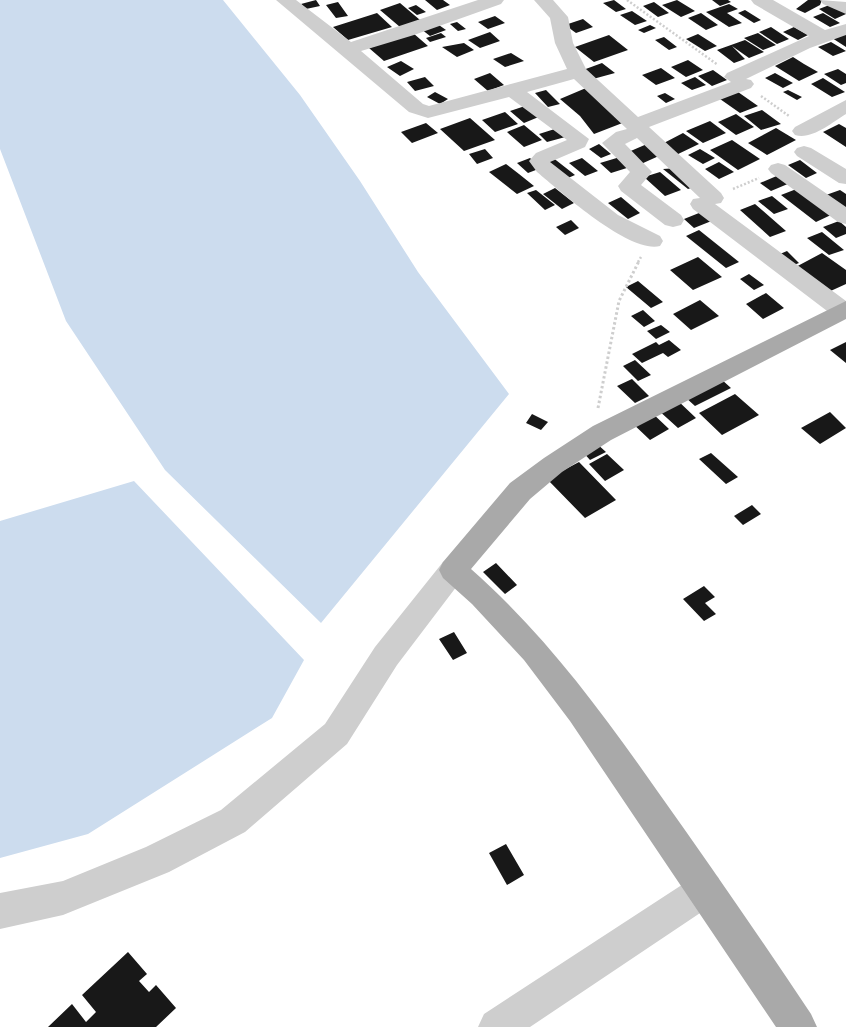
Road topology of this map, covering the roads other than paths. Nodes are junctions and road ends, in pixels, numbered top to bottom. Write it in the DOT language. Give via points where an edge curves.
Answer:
graph roads {
  1 [pos="285,0"];
  2 [pos="495,0"];
  3 [pos="543,0"];
  4 [pos="760,0"];
  5 [pos="829,0"];
  6 [pos="846,8"];
  7 [pos="846,29"];
  8 [pos="822,36"];
  9 [pos="348,50"];
  10 [pos="578,72"];
  11 [pos="513,91"];
  12 [pos="846,106"];
  13 [pos="638,128"];
  14 [pos="778,169"];
  15 [pos="846,178"];
  16 [pos="846,217"];
  17 [pos="674,220"];
  18 [pos="652,241"];
  19 [pos="844,310"];
  20 [pos="453,570"];
  21 [pos="706,889"];
  22 [pos="0,911"];
  23 [pos="497,1027"];
  24 [pos="798,1027"];
  1 -- 9 [label="street"];
  2 -- 9 [label="street"];
  3 -- 10 [label="street" via="559,17 564,43"];
  4 -- 8 [label="street"];
  5 -- 6 [label="street"];
  7 -- 8 [label="street"];
  8 -- 13 [label="street"];
  9 -- 11 [label="street" via="416,108 428,112"];
  10 -- 11 [label="street"];
  10 -- 13 [label="street"];
  11 -- 18 [label="street" via="579,139 571,147 539,160 544,168 610,220"];
  12 -- 15 [label="street" via="803,142"];
  13 -- 17 [label="street" via="612,143 642,172 630,186"];
  13 -- 19 [label="street" via="707,201"];
  14 -- 16 [label="street"];
  19 -- 20 [label="main road" via="602,433 552,465 520,491"];
  20 -- 21 [label="main road" via="488,599 524,637 590,720"];
  20 -- 22 [label="street" via="386,656 336,734 234,821 157,860 63,898"];
  21 -- 23 [label="street"];
  21 -- 24 [label="main road"];
}
